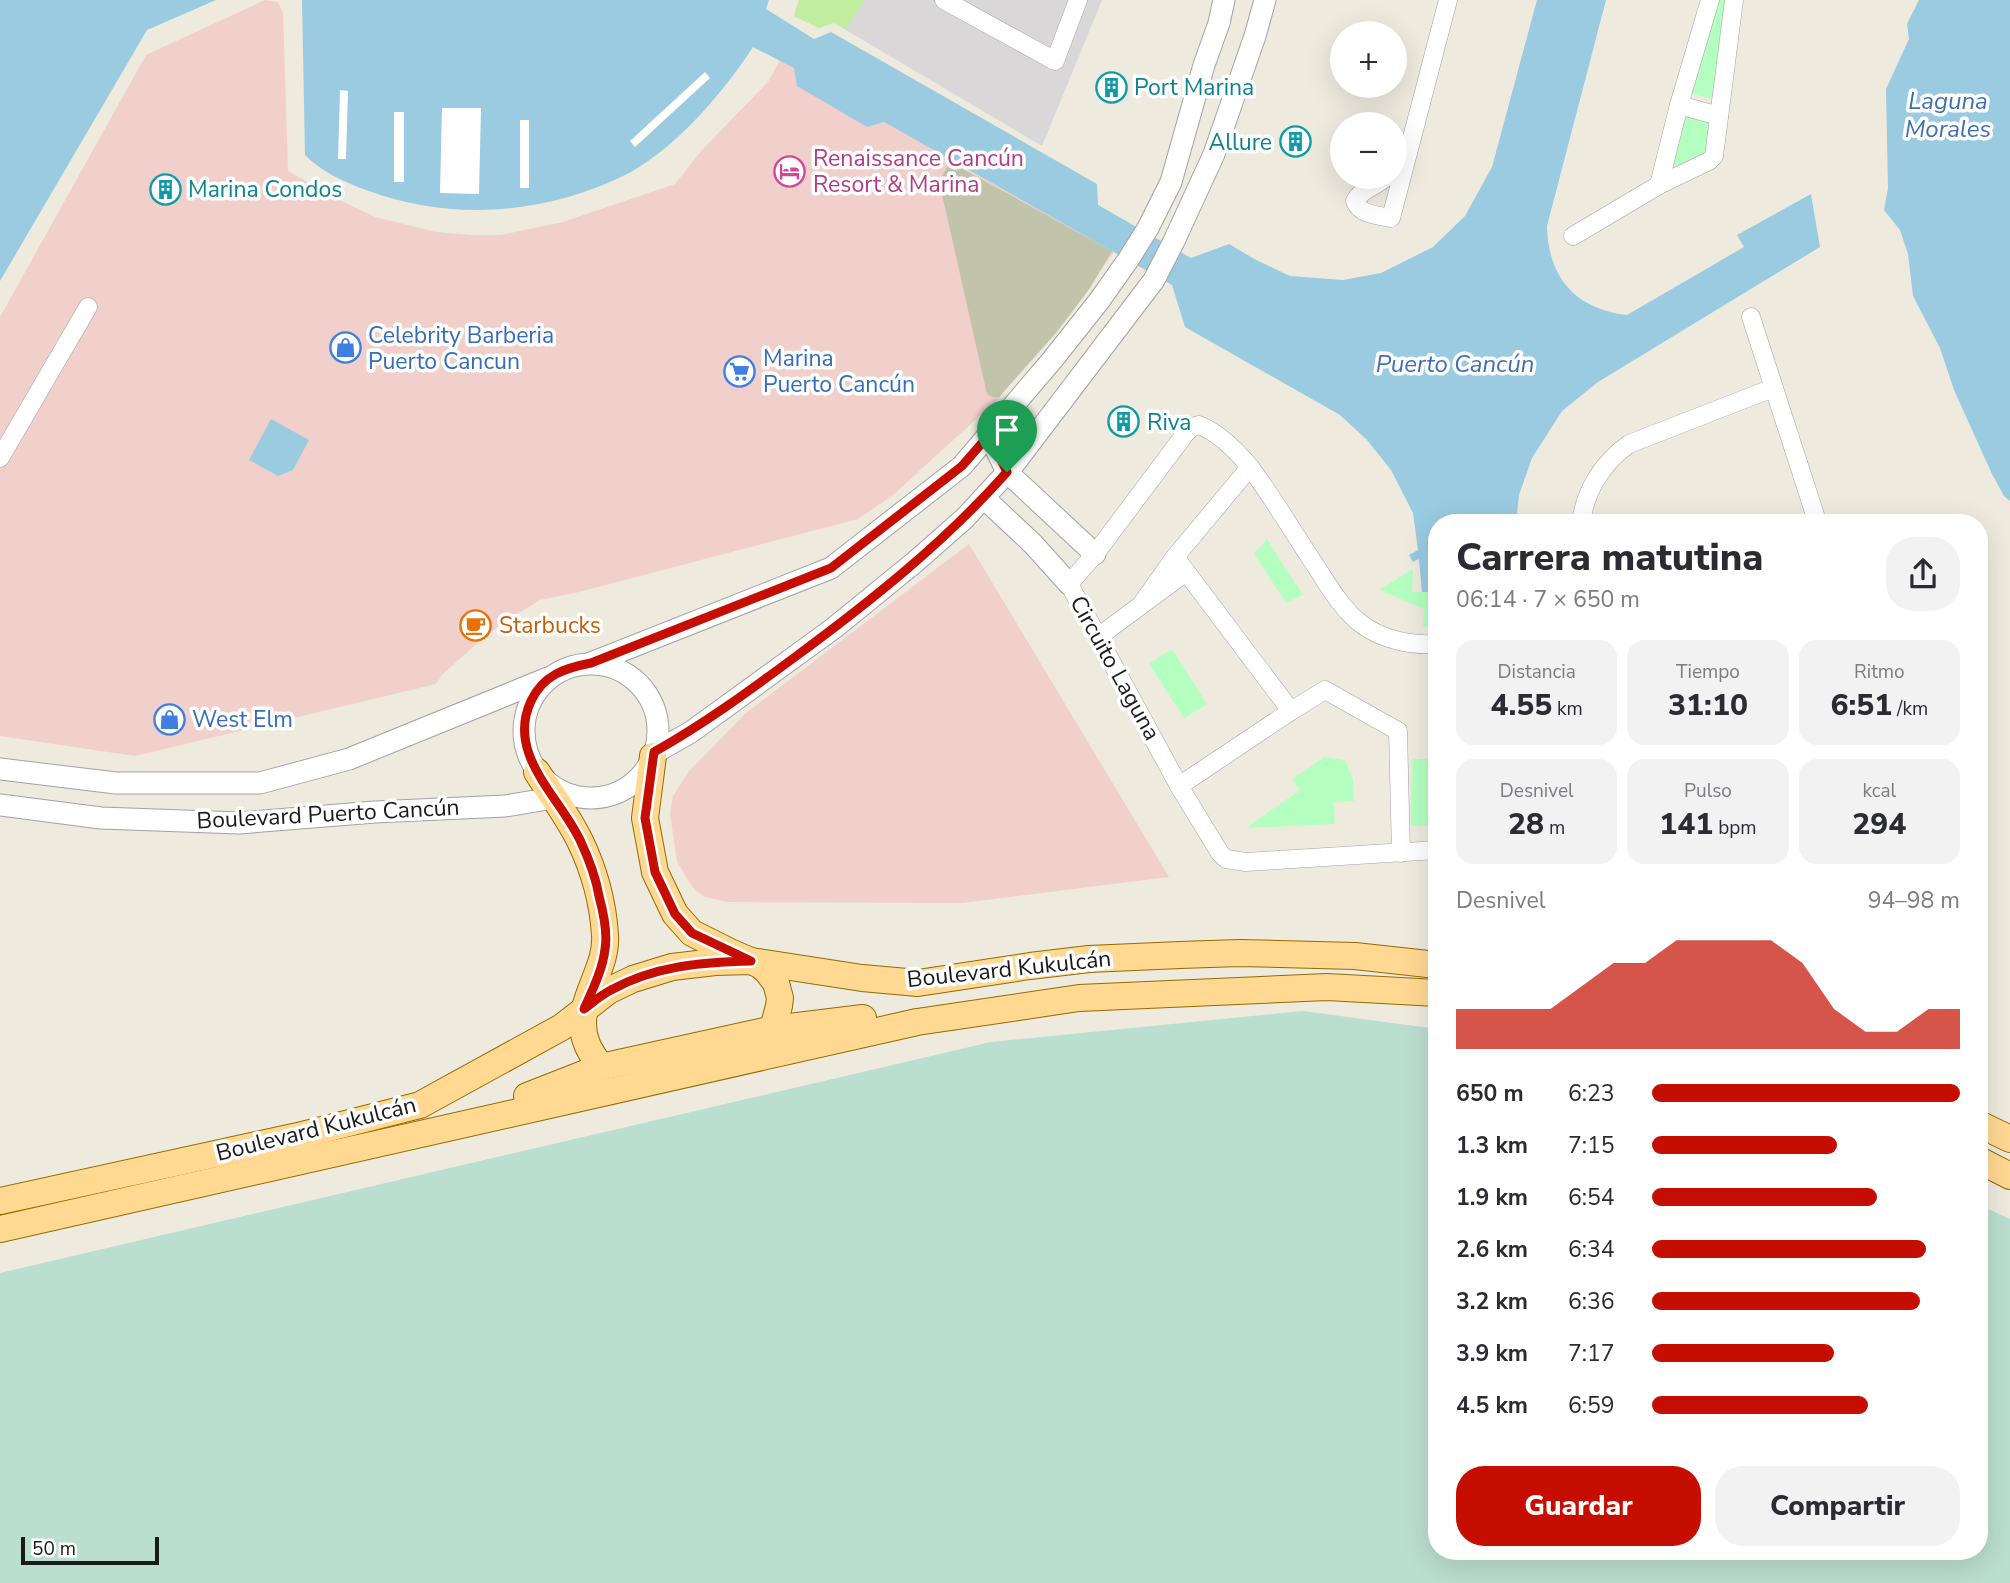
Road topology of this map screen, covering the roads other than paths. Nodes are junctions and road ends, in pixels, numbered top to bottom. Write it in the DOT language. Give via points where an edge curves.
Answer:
graph roads {
  1 [pos="944,0"];
  2 [pos="1078,0"];
  3 [pos="1224,0"];
  4 [pos="1265,0"];
  5 [pos="1448,0"];
  6 [pos="1710,0"];
  7 [pos="1734,0"];
  8 [pos="1679,105"];
  9 [pos="1719,116"];
  10 [pos="1408,150"];
  11 [pos="1407,154"];
  12 [pos="1659,185"];
  13 [pos="1368,189"];
  14 [pos="1398,189"];
  15 [pos="1573,236"];
  16 [pos="88,307"];
  17 [pos="1751,317"];
  18 [pos="1773,388"];
  19 [pos="989,435"];
  20 [pos="0,458"];
  21 [pos="1250,467"];
  22 [pos="1007,472"];
  23 [pos="984,498"];
  24 [pos="1583,514"];
  25 [pos="1809,514"];
  26 [pos="1095,554"];
  27 [pos="1180,564"];
  28 [pos="1069,584"];
  29 [pos="1098,636"];
  30 [pos="1428,644"];
  31 [pos="591,663"];
  32 [pos="548,678"];
  33 [pos="1291,711"];
  34 [pos="654,754"];
  35 [pos="0,769"];
  36 [pos="537,772"];
  37 [pos="1180,786"];
  38 [pos="562,796"];
  39 [pos="0,805"];
  40 [pos="1428,851"];
  41 [pos="1401,853"];
  42 [pos="751,961"];
  43 [pos="1428,964"];
  44 [pos="1428,993"];
  45 [pos="584,1009"];
  46 [pos="917,1022"];
  47 [pos="773,1029"];
  48 [pos="601,1067"];
  49 [pos="489,1119"];
  50 [pos="1988,1128"];
  51 [pos="2010,1139"];
  52 [pos="1988,1165"];
  53 [pos="2010,1176"];
  54 [pos="0,1201"];
  55 [pos="0,1229"];
  1 -- 2 [label="street" via="1055,61"];
  3 -- 19 [label="street" via="1171,182 1148,228 1092,310"];
  4 -- 22 [label="street" via="1214,154 1154,280"];
  5 -- 10 [label="street"];
  6 -- 8 [label="street"];
  7 -- 9 [label="street"];
  8 -- 9 [label="street"];
  8 -- 12 [label="street"];
  9 -- 12 [label="street" via="1714,156"];
  10 -- 11 [label="street"];
  12 -- 15 [label="street"];
  13 -- 14 [label="street" via="1359,194 1357,207 1391,218"];
  16 -- 20 [label="street"];
  17 -- 18 [label="street"];
  18 -- 24 [label="street" via="1629,444 1598,475"];
  18 -- 25 [label="street"];
  19 -- 22 [label="street"];
  19 -- 31 [label="street" via="962,466 831,568"];
  21 -- 26 [label="street, Circuito Laguna" via="1207,428 1192,427"];
  21 -- 27 [label="street"];
  21 -- 30 [label="street, Circuito Laguna" via="1329,587 1360,623 1399,641"];
  22 -- 23 [label="street"];
  22 -- 26 [label="street"];
  23 -- 28 [label="street"];
  23 -- 34 [label="street" via="834,628"];
  26 -- 28 [label="street, Circuito Laguna"];
  27 -- 29 [label="street" via="1143,602"];
  27 -- 33 [label="street"];
  28 -- 29 [label="street, Circuito Laguna"];
  29 -- 37 [label="street, Circuito Laguna"];
  31 -- 32 [label="street" via="568,667"];
  31 -- 34 [label="street" via="631,677 646,692 658,732"];
  32 -- 35 [label="street, Boulevard Puerto Cancún" via="349,759 260,783 116,783"];
  32 -- 36 [label="street" via="525,712 527,754"];
  33 -- 37 [label="street"];
  33 -- 41 [label="street" via="1325,690 1398,731"];
  34 -- 38 [label="street" via="637,779 613,794"];
  34 -- 42 [label="main road" via="645,818 655,872 675,914 692,933"];
  36 -- 38 [label="main road"];
  37 -- 41 [label="street, Circuito Laguna" via="1226,859 1246,862"];
  38 -- 39 [label="street, Boulevard Puerto Cancún" via="505,806 239,823 101,818"];
  38 -- 45 [label="main road" via="599,894 604,927 606,949"];
  40 -- 41 [label="street, Circuito Laguna"];
  42 -- 43 [label="main road, Boulevard Kukulcán" via="918,983 1030,966 1192,954 1355,956"];
  42 -- 45 [label="main road, Boulevard Kukulcán" via="694,964 650,974 608,991"];
  42 -- 47 [label="main road" via="776,983 780,998"];
  44 -- 46 [label="main road, Boulevard Kukulcán" via="1327,987 1079,998"];
  45 -- 48 [label="main road" via="586,1042"];
  45 -- 54 [label="main road, Boulevard Kukulcán" via="562,1027 420,1105"];
  46 -- 47 [label="main road" via="875,1016"];
  46 -- 49 [label="main road, Boulevard Kukulcán"];
  47 -- 48 [label="main road"];
  48 -- 49 [label="main road" via="523,1098"];
  49 -- 55 [label="main road, Boulevard Kukulcán"];
  50 -- 51 [label="main road"];
  52 -- 53 [label="main road"];
}
